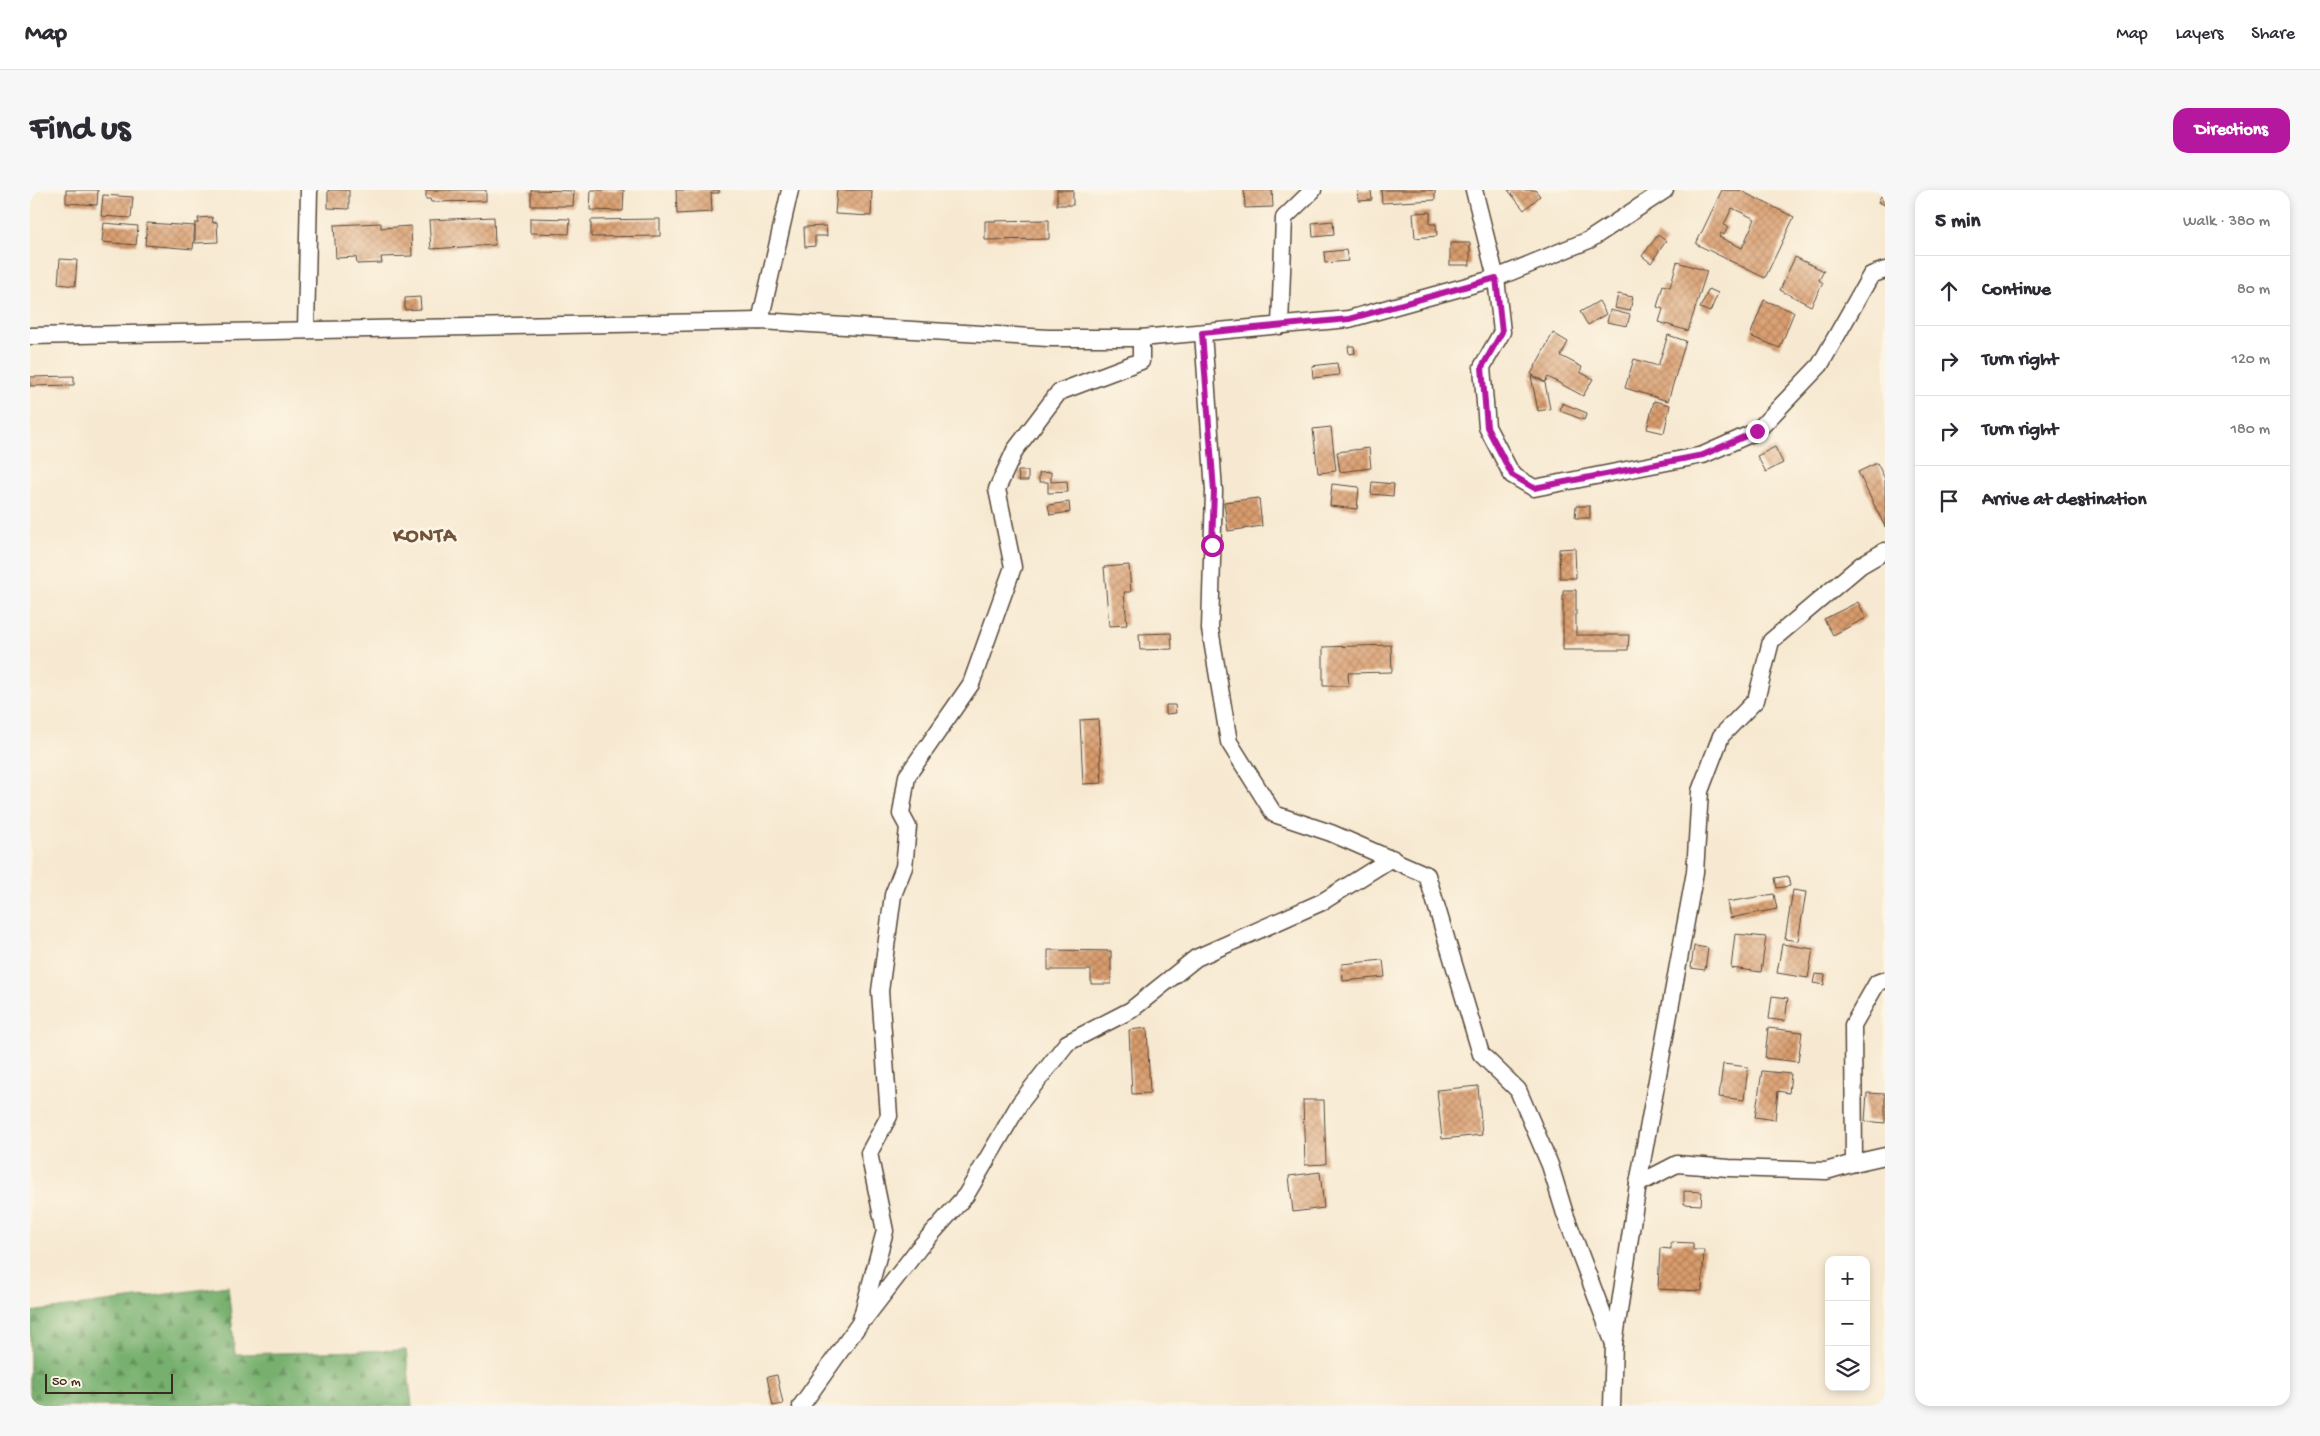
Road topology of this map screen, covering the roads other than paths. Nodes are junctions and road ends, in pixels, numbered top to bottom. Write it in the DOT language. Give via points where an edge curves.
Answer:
graph roads {
  1 [pos="309,190"];
  2 [pos="790,190"];
  3 [pos="1313,190"];
  4 [pos="1474,190"];
  5 [pos="1665,190"];
  6 [pos="1885,270"];
  7 [pos="1496,278"];
  8 [pos="760,321"];
  9 [pos="1280,326"];
  10 [pos="306,330"];
  11 [pos="1202,333"];
  12 [pos="30,336"];
  13 [pos="1141,338"];
  14 [pos="1885,551"];
  15 [pos="1392,858"];
  16 [pos="1885,980"];
  17 [pos="1885,1156"];
  18 [pos="1854,1163"];
  19 [pos="1638,1184"];
  20 [pos="860,1323"];
  21 [pos="1614,1344"];
  22 [pos="801,1406"];
  23 [pos="1612,1406"];
  1 -- 10 [label="street"];
  2 -- 8 [label="street"];
  3 -- 9 [label="street" via="1284,218"];
  4 -- 7 [label="street"];
  5 -- 7 [label="street" via="1589,240"];
  6 -- 7 [label="street" via="1871,275 1820,365 1757,431 1703,455 1534,488 1512,475 1487,427 1482,367 1502,332"];
  7 -- 9 [label="street" via="1349,319"];
  8 -- 10 [label="street"];
  8 -- 13 [label="street" via="1048,338"];
  9 -- 11 [label="street"];
  10 -- 12 [label="street"];
  11 -- 13 [label="street"];
  11 -- 15 [label="street" via="1214,491 1210,628 1229,742 1274,814"];
  13 -- 20 [label="street" via="1141,361 1059,392 1015,450 997,489 1013,567 971,684 908,776 901,814 908,827 904,867 893,895 880,991 889,1116 869,1153 885,1231"];
  14 -- 19 [label="street" via="1861,566 1771,641 1756,700 1721,736 1700,791 1695,872"];
  15 -- 20 [label="street" via="1322,902 1196,958 1131,1010 1067,1043 1020,1103 966,1195"];
  15 -- 21 [label="street" via="1427,875 1481,1054 1518,1090 1550,1165"];
  16 -- 18 [label="street" via="1877,983 1854,1025"];
  17 -- 18 [label="street"];
  18 -- 19 [label="street" via="1826,1171 1677,1164"];
  19 -- 21 [label="street"];
  20 -- 22 [label="street"];
  21 -- 23 [label="street"];
}
